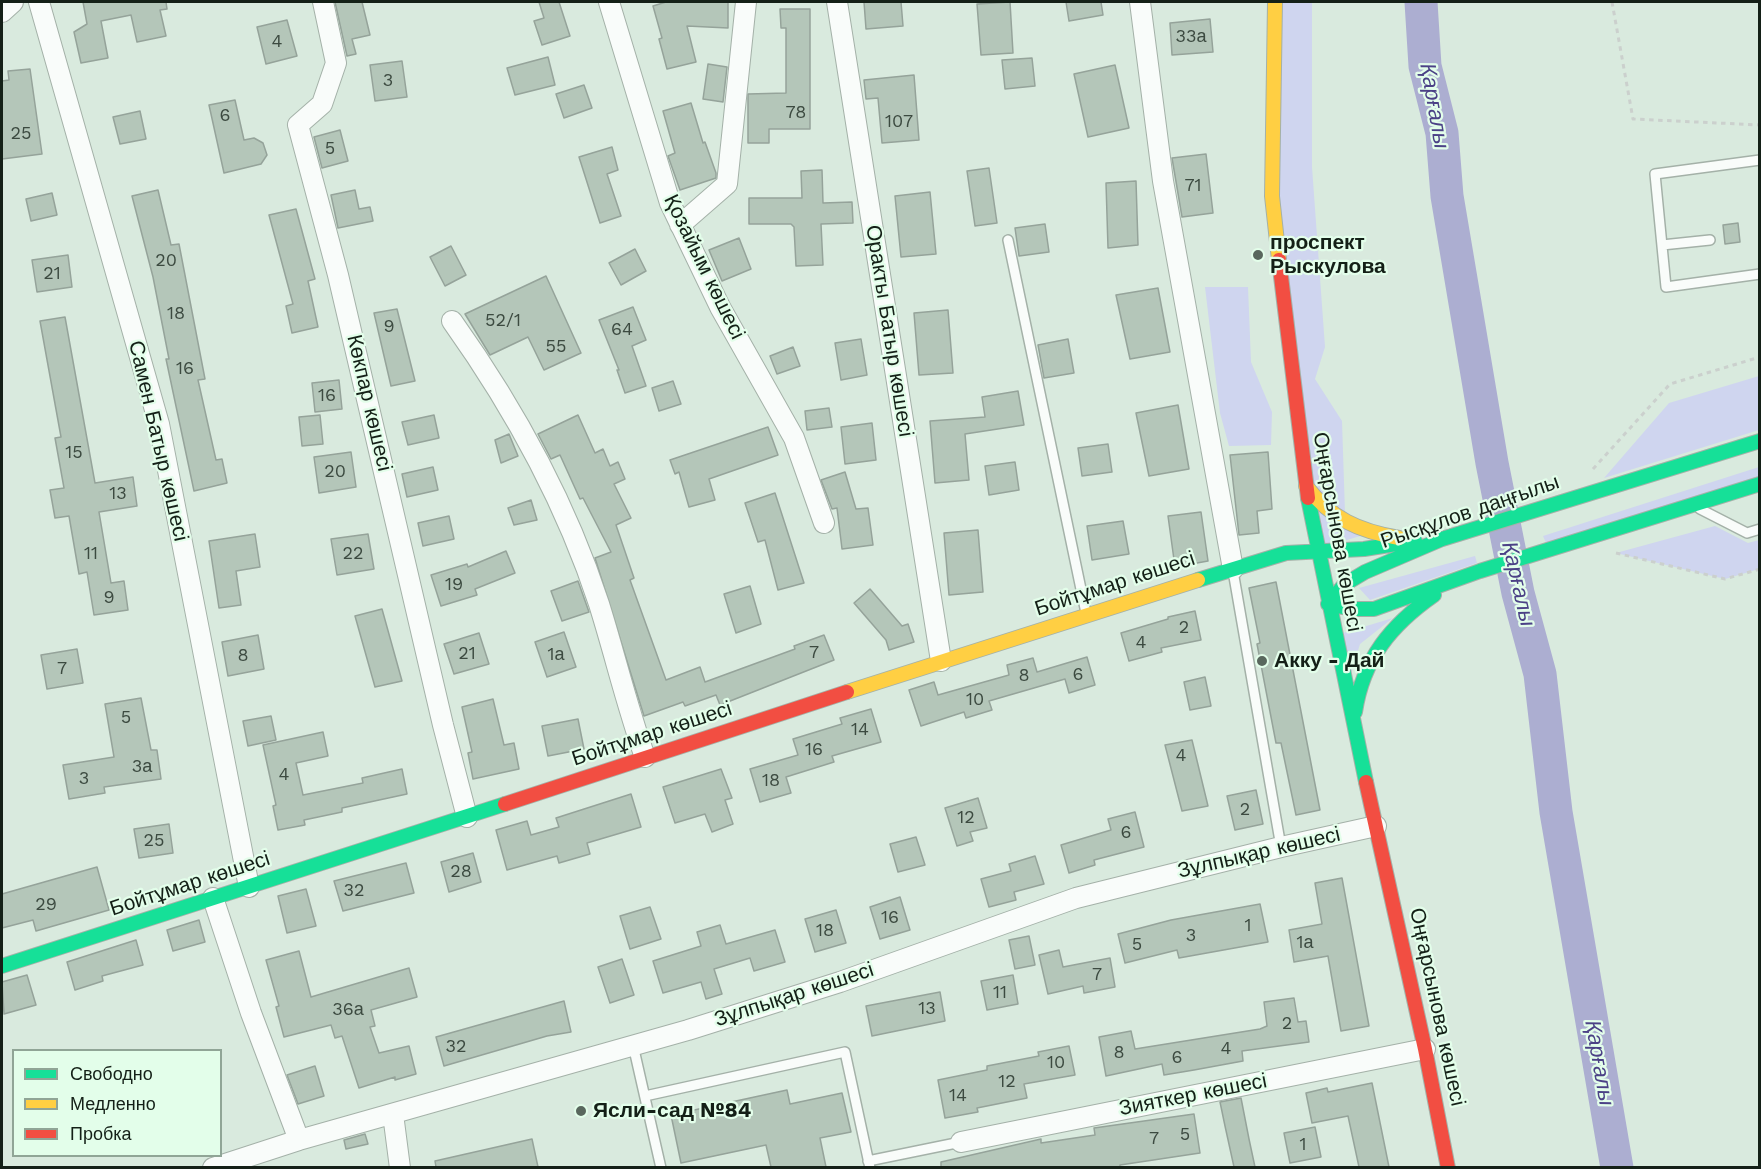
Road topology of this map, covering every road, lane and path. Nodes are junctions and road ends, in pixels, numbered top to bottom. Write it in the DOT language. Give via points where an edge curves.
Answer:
graph roads {
  1 [pos="14,2"];
  2 [pos="39,2"];
  3 [pos="323,2"];
  4 [pos="609,2"];
  5 [pos="746,2"];
  6 [pos="837,2"];
  7 [pos="1140,2"];
  8 [pos="1275,2"];
  9 [pos="1612,2"];
  10 [pos="2,12"];
  11 [pos="1760,125"];
  12 [pos="1760,160"];
  13 [pos="680,225"];
  14 [pos="1008,240"];
  15 [pos="1710,240"];
  16 [pos="1662,245"];
  17 [pos="1760,274"];
  18 [pos="452,321"];
  19 [pos="1760,357"];
  20 [pos="1760,441"];
  21 [pos="1591,470"];
  22 [pos="1305,484"];
  23 [pos="1760,484"];
  24 [pos="1693,505"];
  25 [pos="824,523"];
  26 [pos="1760,529"];
  27 [pos="1442,539"];
  28 [pos="1415,542"];
  29 [pos="1317,549"];
  30 [pos="1612,553"];
  31 [pos="1233,569"];
  32 [pos="1760,569"];
  33 [pos="1458,579"];
  34 [pos="1328,604"];
  35 [pos="1087,615"];
  36 [pos="941,661"];
  37 [pos="1354,728"];
  38 [pos="645,757"];
  39 [pos="467,817"];
  40 [pos="1377,826"];
  41 [pos="1281,847"];
  42 [pos="249,887"];
  43 [pos="213,898"];
  44 [pos="2,966"];
  45 [pos="633,1045"];
  46 [pos="1425,1049"];
  47 [pos="645,1096"];
  48 [pos="393,1114"];
  49 [pos="299,1140"];
  50 [pos="961,1142"];
  51 [pos="869,1164"];
  52 [pos="213,1167"];
  53 [pos="400,1167"];
  54 [pos="661,1167"];
  55 [pos="1448,1167"];
  1 -- 10 [label="street"];
  2 -- 42 [label="street, Самен Батыр көшесі" via="159,424"];
  3 -- 39 [label="street, Көкпар көшесі" via="336,63 322,104 298,125 338,275"];
  4 -- 13 [label="street, Қозайым көшесі"];
  5 -- 13 [label="street" via="727,184"];
  6 -- 36 [label="street, Оракты Батыр көшесі"];
  7 -- 31 [label="street" via="1163,181"];
  8 -- 22 [label="main road, Оңғарсынова көшесі" via="1272,196"];
  9 -- 11 [label="path" via="1633,119"];
  12 -- 16 [label="lane" via="1655,174"];
  13 -- 25 [label="street, Қозайым көшесі" via="794,438"];
  14 -- 35 [label="lane"];
  15 -- 16 [label="lane"];
  16 -- 17 [label="lane" via="1666,287"];
  18 -- 38 [label="street" via="520,426 570,526 599,604"];
  19 -- 21 [label="path" via="1670,384"];
  20 -- 27 [label="main road, Рысқұлов даңғылы"];
  22 -- 28 [label="main road" via="1321,508 1340,522"];
  22 -- 29 [label="main road, Оңғарсынова көшесі"];
  23 -- 24 [label="main road"];
  24 -- 26 [label="lane" via="1748,533"];
  24 -- 33 [label="main road"];
  27 -- 28 [label="main road, Бойтұмар көшесі"];
  27 -- 34 [label="main road, Рысқұлов даңғылы" via="1365,572 1345,584"];
  28 -- 29 [label="main road, Бойтұмар көшесі" via="1364,549"];
  29 -- 31 [label="main road, Бойтұмар көшесі" via="1286,553"];
  29 -- 34 [label="main road, Оңғарсынова көшесі"];
  30 -- 32 [label="path" via="1725,579"];
  31 -- 35 [label="main road, Бойтұмар көшесі"];
  31 -- 41 [label="lane"];
  33 -- 34 [label="main road" via="1374,609"];
  33 -- 37 [label="main road" via="1389,631 1371,654 1357,686"];
  34 -- 37 [label="main road, Оңғарсынова көшесі"];
  35 -- 36 [label="main road, Бойтұмар көшесі"];
  36 -- 38 [label="main road, Бойтұмар көшесі"];
  37 -- 40 [label="main road, Оңғарсынова көшесі"];
  38 -- 39 [label="main road, Бойтұмар көшесі"];
  39 -- 42 [label="main road, Бойтұмар көшесі"];
  40 -- 41 [label="street, Зұлпықар көшесі"];
  40 -- 46 [label="main road, Оңғарсынова көшесі"];
  41 -- 45 [label="street, Зұлпықар көшесі" via="1076,898 840,982"];
  42 -- 43 [label="main road, Бойтұмар көшесі"];
  43 -- 44 [label="main road, Бойтұмар көшесі"];
  43 -- 49 [label="street"];
  45 -- 47 [label="lane"];
  45 -- 48 [label="street, Зұлпықар көшесі"];
  46 -- 50 [label="street, Зияткер көшесі"];
  46 -- 55 [label="main road, Оңғарсынова көшесі"];
  47 -- 51 [label="lane" via="845,1052"];
  47 -- 54 [label="lane"];
  48 -- 49 [label="street, Зұлпықар көшесі"];
  48 -- 53 [label="street"];
  49 -- 52 [label="street, Зұлпықар көшесі"];
  50 -- 51 [label="lane"];
}
